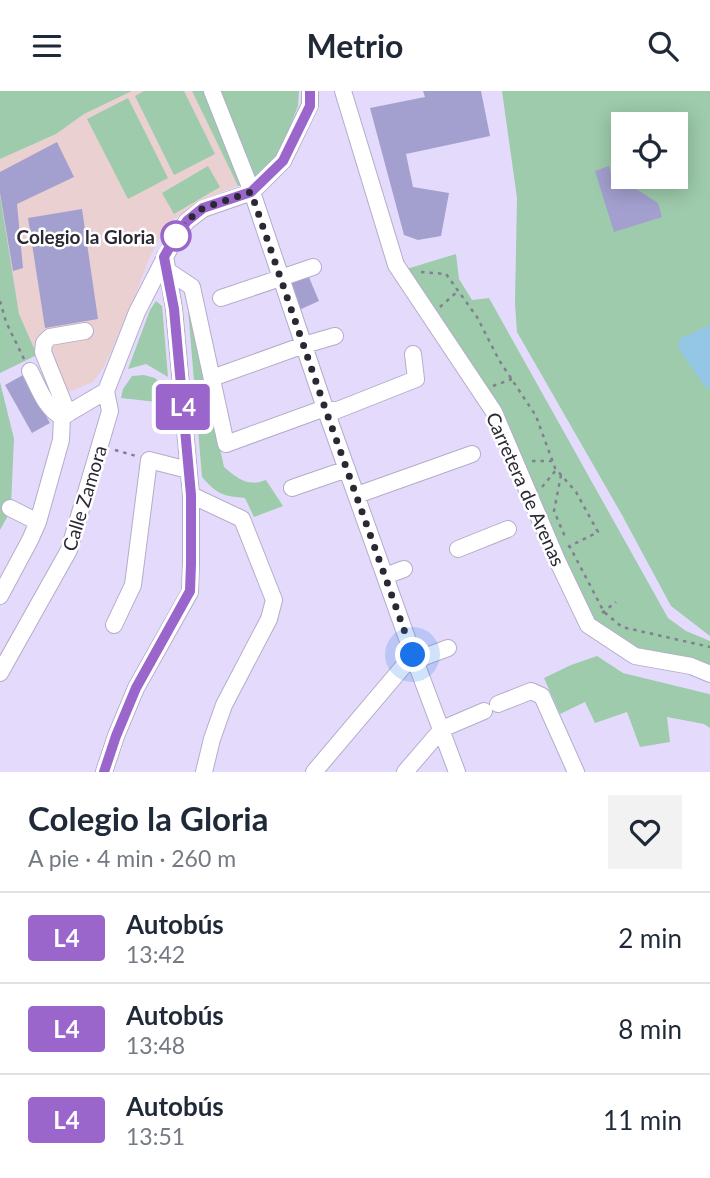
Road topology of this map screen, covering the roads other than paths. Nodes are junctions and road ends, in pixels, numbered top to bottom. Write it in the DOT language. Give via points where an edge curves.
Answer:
graph roads {
  1 [pos="212,91"];
  2 [pos="310,91"];
  3 [pos="343,91"];
  4 [pos="251,192"];
  5 [pos="166,264"];
  6 [pos="313,267"];
  7 [pos="281,279"];
  8 [pos="221,298"];
  9 [pos="85,331"];
  10 [pos="335,335"];
  11 [pos="304,345"];
  12 [pos="414,354"];
  13 [pos="30,371"];
  14 [pos="212,379"];
  15 [pos="106,391"];
  16 [pos="325,408"];
  17 [pos="65,415"];
  18 [pos="472,454"];
  19 [pos="347,469"];
  20 [pos="188,470"];
  21 [pos="292,488"];
  22 [pos="191,495"];
  23 [pos="357,495"];
  24 [pos="10,508"];
  25 [pos="37,522"];
  26 [pos="508,530"];
  27 [pos="458,549"];
  28 [pos="404,569"];
  29 [pos="385,576"];
  30 [pos="0,596"];
  31 [pos="114,625"];
  32 [pos="448,648"];
  33 [pos="413,655"];
  34 [pos="0,673"];
  35 [pos="710,674"];
  36 [pos="442,729"];
  37 [pos="116,736"];
  38 [pos="104,772"];
  39 [pos="114,772"];
  40 [pos="204,772"];
  41 [pos="314,772"];
  42 [pos="405,772"];
  43 [pos="457,772"];
  44 [pos="576,772"];
  1 -- 4 [label="street"];
  2 -- 4 [label="street" via="310,106 283,161"];
  3 -- 35 [label="street, Carretera de Arenas" via="396,265 494,412 588,625 635,656"];
  4 -- 5 [label="street" via="203,208 187,221"];
  4 -- 7 [label="street"];
  5 -- 14 [label="street" via="192,287"];
  5 -- 15 [label="street" via="137,312"];
  5 -- 20 [label="street"];
  6 -- 7 [label="street"];
  7 -- 8 [label="street"];
  7 -- 11 [label="street"];
  9 -- 17 [label="street" via="50,337 44,343"];
  10 -- 11 [label="street"];
  11 -- 14 [label="street"];
  11 -- 16 [label="street"];
  12 -- 16 [label="street" via="416,379 335,411"];
  13 -- 17 [label="street" via="49,407"];
  14 -- 16 [label="street" via="226,444"];
  15 -- 17 [label="street"];
  15 -- 34 [label="street, Calle Zamora" via="110,411 69,550"];
  16 -- 19 [label="street"];
  17 -- 25 [label="street"];
  18 -- 23 [label="street"];
  19 -- 21 [label="street"];
  19 -- 23 [label="street"];
  20 -- 22 [label="street"];
  20 -- 31 [label="street" via="149,460 132,585"];
  22 -- 37 [label="street" via="190,591 136,688"];
  22 -- 40 [label="street" via="242,519 274,600 269,619 224,705"];
  23 -- 29 [label="street"];
  24 -- 25 [label="street"];
  25 -- 30 [label="street"];
  26 -- 27 [label="street"];
  28 -- 29 [label="street"];
  29 -- 33 [label="street"];
  32 -- 33 [label="street" via="424,657"];
  33 -- 36 [label="street"];
  33 -- 41 [label="street"];
  36 -- 42 [label="street"];
  36 -- 43 [label="street"];
  36 -- 44 [label="street" via="531,691 542,696"];
  37 -- 38 [label="street"];
  37 -- 39 [label="street"];
}
